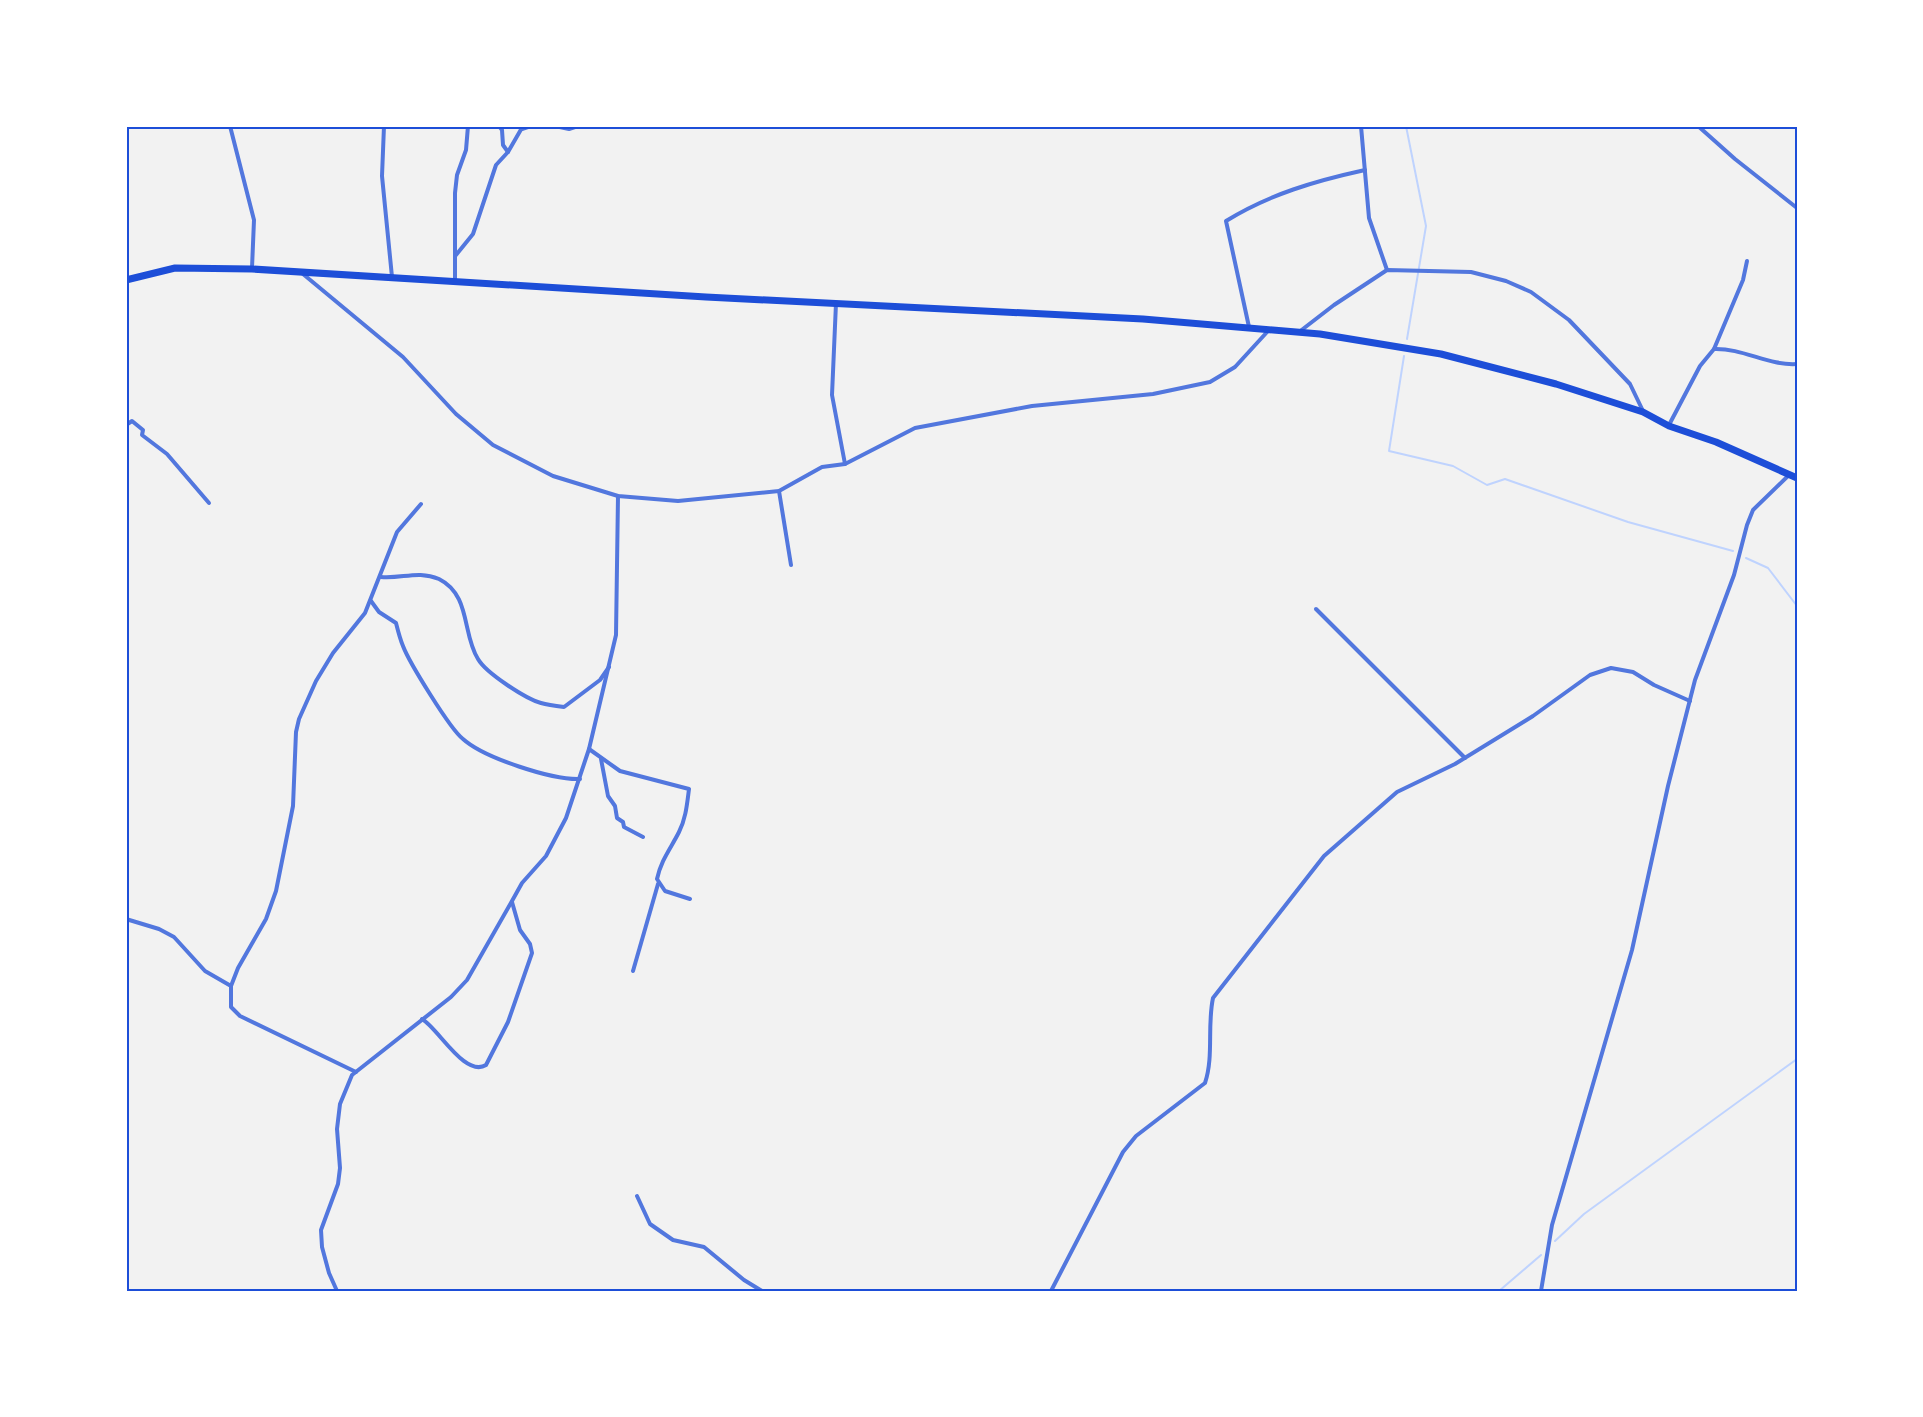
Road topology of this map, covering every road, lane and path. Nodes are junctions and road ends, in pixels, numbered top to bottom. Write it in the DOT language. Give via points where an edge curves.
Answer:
graph roads {
  1 [pos="230,126"];
  2 [pos="384,126"];
  3 [pos="468,126"];
  4 [pos="499,126"];
  5 [pos="531,126"];
  6 [pos="555,126"];
  7 [pos="578,126"];
  8 [pos="1361,126"];
  9 [pos="522,127"];
  10 [pos="1701,127"];
  11 [pos="508,152"];
  12 [pos="1365,170"];
  13 [pos="1797,208"];
  14 [pos="456,255"];
  15 [pos="1747,261"];
  16 [pos="252,269"];
  17 [pos="1387,270"];
  18 [pos="300,272"];
  19 [pos="392,277"];
  20 [pos="126,280"];
  21 [pos="455,282"];
  22 [pos="836,303"];
  23 [pos="1249,327"];
  24 [pos="1269,329"];
  25 [pos="1299,332"];
  26 [pos="1714,349"];
  27 [pos="1797,364"];
  28 [pos="1643,412"];
  29 [pos="126,425"];
  30 [pos="1669,426"];
  31 [pos="845,464"];
  32 [pos="1793,477"];
  33 [pos="779,491"];
  34 [pos="618,496"];
  35 [pos="209,503"];
  36 [pos="421,504"];
  37 [pos="792,565"];
  38 [pos="381,577"];
  39 [pos="370,601"];
  40 [pos="1316,609"];
  41 [pos="610,664"];
  42 [pos="1690,701"];
  43 [pos="589,749"];
  44 [pos="1465,758"];
  45 [pos="601,759"];
  46 [pos="580,779"];
  47 [pos="643,837"];
  48 [pos="658,884"];
  49 [pos="690,899"];
  50 [pos="512,901"];
  51 [pos="126,919"];
  52 [pos="633,971"];
  53 [pos="231,986"];
  54 [pos="422,1019"];
  55 [pos="356,1072"];
  56 [pos="637,1196"];
  57 [pos="338,1291"];
  58 [pos="762,1291"];
  59 [pos="1051,1291"];
  60 [pos="1541,1291"];
  1 -- 16 [label="street" via="254,220"];
  2 -- 19 [label="street" via="382,176"];
  3 -- 14 [label="street" via="456,184"];
  4 -- 11 [label="street"];
  5 -- 9 [label="street"];
  6 -- 7 [label="street"];
  8 -- 12 [label="street"];
  9 -- 11 [label="street"];
  10 -- 13 [label="street"];
  11 -- 14 [label="street" via="496,165 473,234"];
  12 -- 17 [label="street" via="1369,218"];
  12 -- 23 [label="street" via="1310,182 1255,203 1226,221"];
  14 -- 21 [label="street"];
  15 -- 26 [label="street"];
  16 -- 18 [label="highway"];
  16 -- 20 [label="highway" via="176,268"];
  17 -- 25 [label="street"];
  17 -- 28 [label="street" via="1471,272 1531,292 1569,320 1620,372"];
  18 -- 19 [label="highway"];
  18 -- 34 [label="street" via="403,357 456,414 493,445 553,476"];
  19 -- 21 [label="highway"];
  21 -- 22 [label="highway"];
  22 -- 23 [label="highway"];
  22 -- 31 [label="street" via="832,395"];
  23 -- 24 [label="highway"];
  24 -- 25 [label="highway"];
  24 -- 31 [label="street" via="1235,368 1210,382 1154,394 1032,406 915,428"];
  25 -- 28 [label="highway" via="1441,354"];
  26 -- 27 [label="street"];
  26 -- 30 [label="street" via="1700,366"];
  28 -- 30 [label="highway"];
  29 -- 35 [label="street" via="132,421 143,430 142,435 167,453"];
  30 -- 32 [label="highway" via="1716,442"];
  31 -- 33 [label="street" via="822,467"];
  32 -- 42 [label="street" via="1753,510"];
  33 -- 34 [label="street" via="678,501"];
  33 -- 37 [label="street"];
  34 -- 41 [label="street" via="619,609"];
  36 -- 38 [label="street" via="397,532"];
  38 -- 39 [label="street"];
  38 -- 41 [label="street" via="422,573 441,580 460,601 478,660 515,690 540,703 564,707 600,680"];
  39 -- 46 [label="street" via="378,612 396,623 403,646 463,739 495,758 548,775"];
  39 -- 53 [label="street" via="316,681 299,719 293,806 276,891"];
  40 -- 44 [label="street"];
  41 -- 43 [label="street"];
  42 -- 44 [label="street" via="1633,672 1611,668 1590,675"];
  42 -- 60 [label="street" via="1632,950 1552,1225"];
  43 -- 45 [label="street"];
  43 -- 46 [label="street"];
  44 -- 59 [label="street" via="1397,792 1324,856 1271,922 1213,998 1208,1018 1210,1070 1205,1083 1136,1136 1123,1152"];
  45 -- 47 [label="street" via="617,818 624,827"];
  45 -- 48 [label="street" via="637,778 688,789 685,816 659,869"];
  46 -- 50 [label="street" via="546,856"];
  48 -- 49 [label="street" via="665,891"];
  48 -- 52 [label="street"];
  50 -- 54 [label="street" via="467,980"];
  50 -- 54 [label="street" via="532,953 508,1022 486,1065 476,1066 458,1057"];
  51 -- 53 [label="street" via="174,937 205,971"];
  53 -- 55 [label="street" via="231,1007 240,1016"];
  54 -- 55 [label="street"];
  55 -- 57 [label="street" via="340,1104 338,1184 321,1230 328,1273"];
  56 -- 58 [label="street" via="650,1224 673,1240 704,1247"];
}
